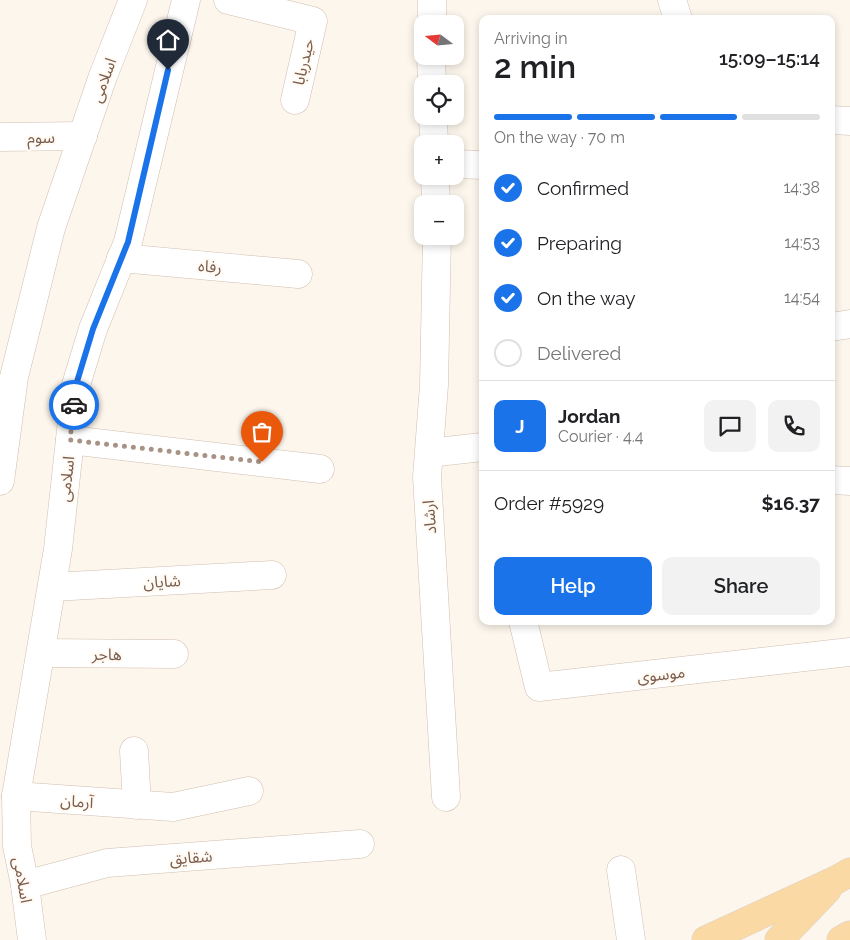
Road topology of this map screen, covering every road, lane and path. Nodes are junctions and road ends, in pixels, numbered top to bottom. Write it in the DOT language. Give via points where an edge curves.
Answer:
graph roads {
  1 [pos="133,0"];
  2 [pos="186,0"];
  3 [pos="228,0"];
  4 [pos="432,0"];
  5 [pos="672,0"];
  6 [pos="432,15"];
  7 [pos="677,15"];
  8 [pos="294,100"];
  9 [pos="835,120"];
  10 [pos="850,120"];
  11 [pos="83,136"];
  12 [pos="0,138"];
  13 [pos="464,165"];
  14 [pos="479,166"];
  15 [pos="437,245"];
  16 [pos="121,258"];
  17 [pos="298,274"];
  18 [pos="850,324"];
  19 [pos="835,326"];
  20 [pos="70,440"];
  21 [pos="479,447"];
  22 [pos="429,453"];
  23 [pos="320,469"];
  24 [pos="835,480"];
  25 [pos="0,481"];
  26 [pos="850,481"];
  27 [pos="272,575"];
  28 [pos="52,587"];
  29 [pos="525,625"];
  30 [pos="850,652"];
  31 [pos="41,653"];
  32 [pos="174,654"];
  33 [pos="134,751"];
  34 [pos="249,791"];
  35 [pos="16,796"];
  36 [pos="446,797"];
  37 [pos="137,805"];
  38 [pos="360,844"];
  39 [pos="621,870"];
  40 [pos="843,876"];
  41 [pos="25,885"];
  42 [pos="850,935"];
  43 [pos="32,940"];
  44 [pos="631,940"];
  45 [pos="706,940"];
  46 [pos="779,940"];
  47 [pos="841,940"];
  1 -- 11 [label="street, اسلامی"];
  2 -- 16 [label="street, اسلامی" via="128,242"];
  3 -- 8 [label="street, حیدربابا" via="312,21"];
  4 -- 6 [label="street"];
  5 -- 7 [label="street"];
  9 -- 10 [label="street"];
  11 -- 12 [label="street, سوم"];
  11 -- 25 [label="street, اسلامی" via="51,228 14,377"];
  13 -- 14 [label="street"];
  15 -- 22 [label="street, ارشاد"];
  16 -- 17 [label="street, رفاه"];
  16 -- 20 [label="street, اسلامی" via="93,329 76,385"];
  18 -- 19 [label="street"];
  20 -- 23 [label="street"];
  20 -- 28 [label="street, اسلامی"];
  21 -- 22 [label="street"];
  22 -- 36 [label="street, ارشاد" via="427,477"];
  24 -- 26 [label="street"];
  27 -- 28 [label="street, شایان"];
  28 -- 31 [label="street, اسلامی"];
  29 -- 30 [label="street, موسوی" via="539,687"];
  31 -- 32 [label="street, هاجر"];
  31 -- 35 [label="street, اسلامی"];
  33 -- 37 [label="street"];
  34 -- 37 [label="street, آرمان" via="172,808"];
  35 -- 37 [label="street, آرمان"];
  35 -- 41 [label="street, اسلامی" via="17,846"];
  38 -- 41 [label="street, شقایق" via="107,863"];
  39 -- 44 [label="street"];
  40 -- 45 [label="main road"];
  40 -- 46 [label="main road"];
  41 -- 43 [label="street, اسلامی"];
  42 -- 47 [label="main road"];
}
